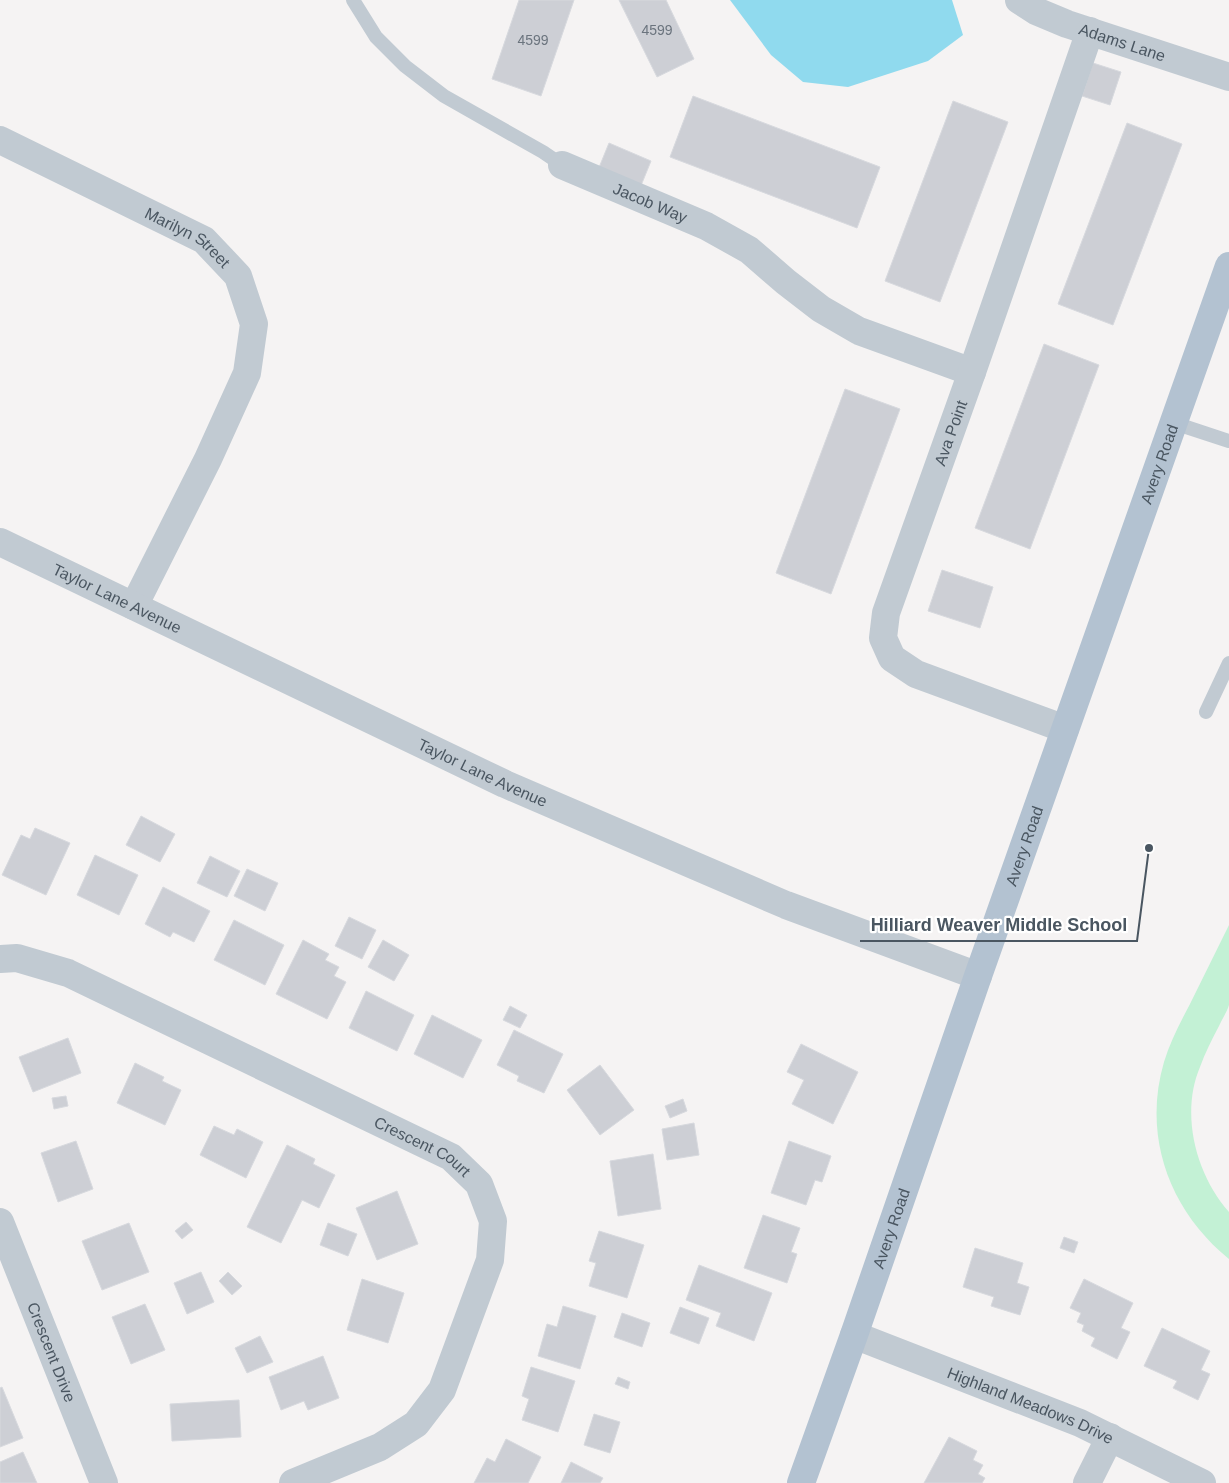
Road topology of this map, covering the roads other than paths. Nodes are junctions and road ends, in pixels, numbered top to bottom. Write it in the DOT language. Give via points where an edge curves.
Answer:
graph roads {
  1 [pos="353,0"];
  2 [pos="1019,0"];
  3 [pos="1090,31"];
  4 [pos="1229,77"];
  5 [pos="0,140"];
  6 [pos="562,165"];
  7 [pos="1229,266"];
  8 [pos="972,372"];
  9 [pos="1174,423"];
  10 [pos="1229,441"];
  11 [pos="0,542"];
  12 [pos="134,606"];
  13 [pos="1229,663"];
  14 [pos="1206,712"];
  15 [pos="1065,728"];
  16 [pos="0,959"];
  17 [pos="978,976"];
  18 [pos="0,1222"];
  19 [pos="854,1335"];
  20 [pos="1110,1437"];
  21 [pos="104,1483"];
  22 [pos="293,1483"];
  23 [pos="801,1483"];
  24 [pos="1087,1483"];
  25 [pos="1202,1483"];
  1 -- 6 [label="lane, Jacob Way" via="376,37 405,66 452,101"];
  2 -- 3 [label="street, Adams Lane" via="1036,11"];
  3 -- 4 [label="street, Adams Lane"];
  3 -- 8 [label="street, Ava Point"];
  5 -- 12 [label="street, Marilyn Street" via="204,240 238,276 254,324 248,373"];
  6 -- 8 [label="street, Jacob Way" via="706,226 748,250 820,309 859,331"];
  7 -- 9 [label="main road, Avery Road"];
  8 -- 15 [label="street, Ava Point" via="886,613 883,638 892,658 916,674"];
  9 -- 10 [label="lane"];
  9 -- 15 [label="main road, Avery Road"];
  11 -- 12 [label="street, Taylor Lane Avenue"];
  12 -- 17 [label="street, Taylor Lane Avenue" via="505,784 786,905"];
  13 -- 14 [label="lane"];
  15 -- 17 [label="main road, Avery Road"];
  16 -- 22 [label="street, Crescent Court" via="18,958 68,973 450,1157 479,1184 493,1221 490,1260 442,1390 416,1424 380,1447"];
  17 -- 19 [label="main road, Avery Road"];
  18 -- 21 [label="street, Crescent Drive"];
  19 -- 20 [label="street, Highland Meadows Drive"];
  19 -- 23 [label="main road, Avery Road"];
  20 -- 24 [label="street"];
  20 -- 25 [label="street, Highland Meadows Drive"];
}
